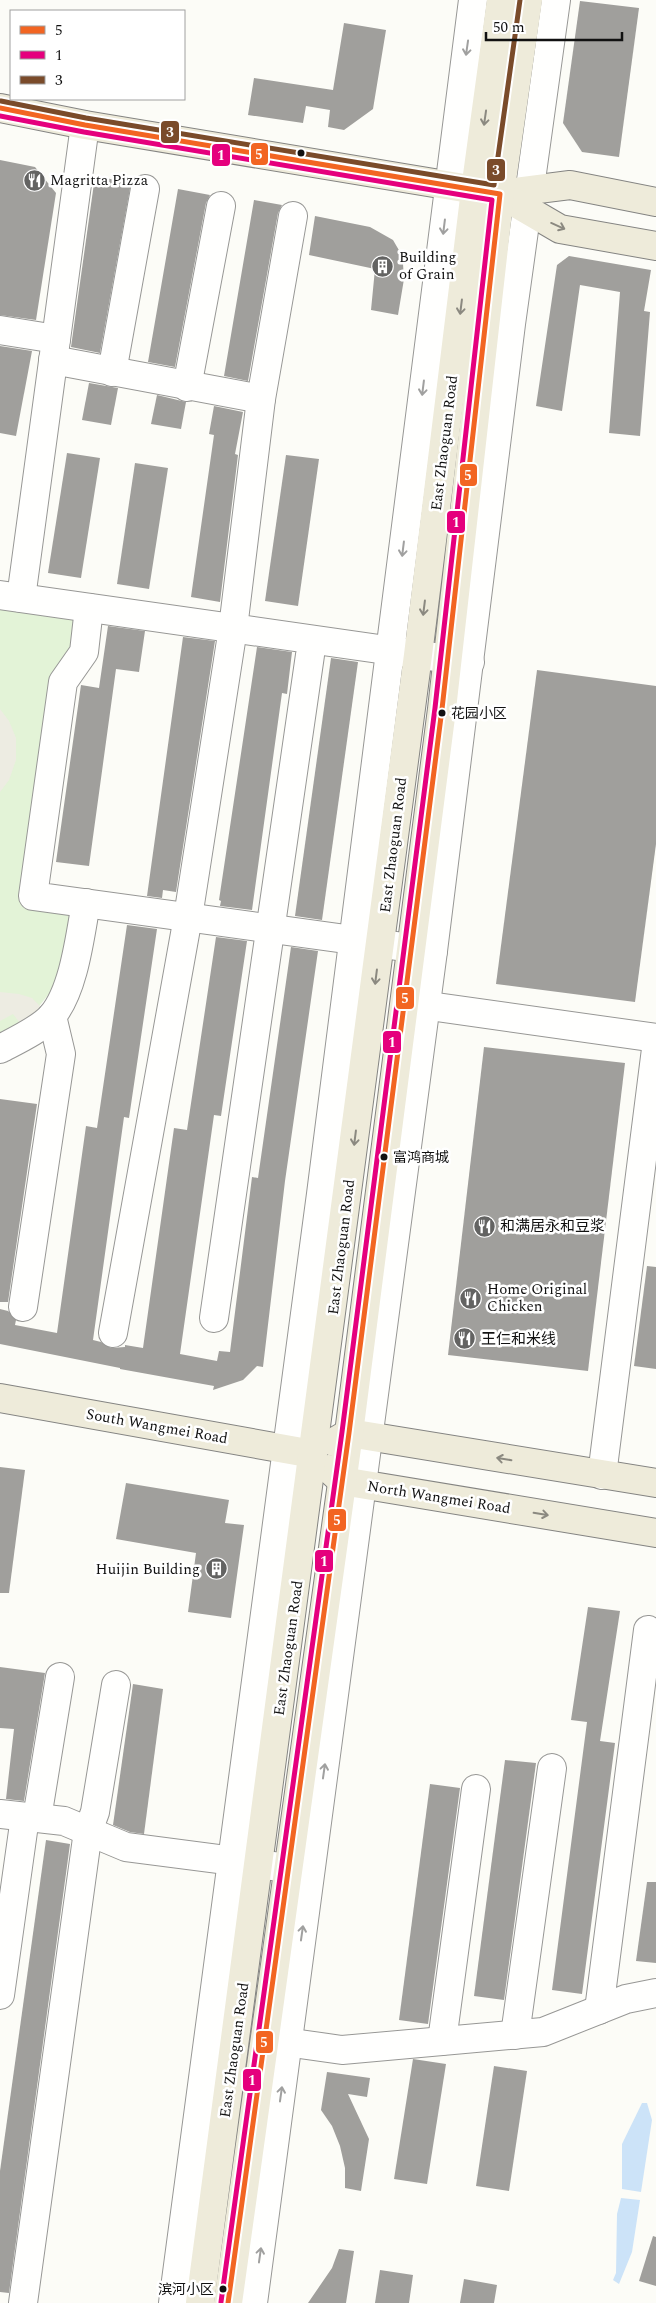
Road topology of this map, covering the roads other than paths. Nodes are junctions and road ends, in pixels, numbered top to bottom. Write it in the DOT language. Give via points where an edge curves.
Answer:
graph roads {
  1 [pos="473,0"];
  2 [pos="501,0"];
  3 [pos="528,0"];
  4 [pos="556,0"];
  5 [pos="0,108"];
  6 [pos="85,125"];
  7 [pos="449,185"];
  8 [pos="145,188"];
  9 [pos="488,192"];
  10 [pos="656,202"];
  11 [pos="221,206"];
  12 [pos="293,216"];
  13 [pos="656,246"];
  14 [pos="0,330"];
  15 [pos="54,350"];
  16 [pos="112,372"];
  17 [pos="187,387"];
  18 [pos="261,399"];
  19 [pos="11,597"];
  20 [pos="89,608"];
  21 [pos="232,634"];
  22 [pos="390,651"];
  23 [pos="310,655"];
  24 [pos="418,655"];
  25 [pos="459,661"];
  26 [pos="86,904"];
  27 [pos="188,917"];
  28 [pos="270,929"];
  29 [pos="354,940"];
  30 [pos="380,944"];
  31 [pos="422,950"];
  32 [pos="415,1004"];
  33 [pos="52,1016"];
  34 [pos="656,1038"];
  35 [pos="0,1049"];
  36 [pos="656,1049"];
  37 [pos="334,1197"];
  38 [pos="389,1205"];
  39 [pos="23,1307"];
  40 [pos="214,1318"];
  41 [pos="113,1333"];
  42 [pos="0,1398"];
  43 [pos="359,1435"];
  44 [pos="287,1449"];
  45 [pos="313,1454"];
  46 [pos="602,1475"];
  47 [pos="352,1483"];
  48 [pos="656,1484"];
  49 [pos="656,1533"];
  50 [pos="648,1630"];
  51 [pos="60,1677"];
  52 [pos="116,1685"];
  53 [pos="552,1768"];
  54 [pos="476,1789"];
  55 [pos="21,1816"];
  56 [pos="88,1831"];
  57 [pos="232,1859"];
  58 [pos="259,1863"];
  59 [pos="288,1868"];
  60 [pos="656,1993"];
  61 [pos="0,1995"];
  62 [pos="599,2010"];
  63 [pos="515,2035"];
  64 [pos="276,2041"];
  65 [pos="442,2041"];
  66 [pos="23,2303"];
  67 [pos="173,2303"];
  68 [pos="200,2303"];
  69 [pos="228,2303"];
  70 [pos="253,2303"];
  1 -- 7 [label="street, one-way"];
  2 -- 9 [label="main road, one-way"];
  3 -- 9 [label="main road"];
  4 -- 25 [label="street"];
  5 -- 6 [label="main road"];
  6 -- 7 [label="main road"];
  6 -- 15 [label="street"];
  7 -- 9 [label="main road"];
  7 -- 22 [label="street, one-way"];
  8 -- 16 [label="street"];
  9 -- 10 [label="main road" via="570,185"];
  9 -- 13 [label="main road, one-way" via="560,229"];
  9 -- 24 [label="main road, East Zhaoguan Road, one-way"];
  9 -- 25 [label="main road, East Zhaoguan Road"];
  11 -- 17 [label="street"];
  12 -- 18 [label="street"];
  14 -- 15 [label="street"];
  15 -- 16 [label="street"];
  15 -- 19 [label="street"];
  16 -- 17 [label="street"];
  17 -- 18 [label="street"];
  18 -- 21 [label="street"];
  19 -- 20 [label="street"];
  20 -- 21 [label="street"];
  20 -- 26 [label="street" via="84,652 63,682 33,896"];
  21 -- 22 [label="street"];
  21 -- 27 [label="street"];
  22 -- 24 [label="street"];
  22 -- 29 [label="street"];
  23 -- 28 [label="street"];
  24 -- 25 [label="street"];
  24 -- 30 [label="main road, East Zhaoguan Road"];
  25 -- 31 [label="main road, East Zhaoguan Road"];
  26 -- 27 [label="street"];
  26 -- 33 [label="street" via="70,981"];
  27 -- 28 [label="street"];
  27 -- 41 [label="street"];
  28 -- 29 [label="street"];
  28 -- 40 [label="street"];
  29 -- 30 [label="street"];
  29 -- 37 [label="street"];
  30 -- 31 [label="street"];
  30 -- 37 [label="main road, East Zhaoguan Road, one-way"];
  31 -- 32 [label="main road, East Zhaoguan Road"];
  32 -- 34 [label="street"];
  32 -- 38 [label="main road, East Zhaoguan Road"];
  33 -- 35 [label="street"];
  33 -- 39 [label="street" via="61,1054"];
  36 -- 46 [label="street"];
  37 -- 38 [label="street"];
  37 -- 44 [label="street"];
  37 -- 45 [label="main road, East Zhaoguan Road"];
  38 -- 43 [label="street"];
  42 -- 44 [label="main road, South Wangmei Road"];
  43 -- 45 [label="main road"];
  46 -- 43 [label="main road, one-way"];
  43 -- 47 [label="main road, East Zhaoguan Road"];
  44 -- 45 [label="main road, South Wangmei Road"];
  44 -- 57 [label="street"];
  45 -- 47 [label="main road"];
  45 -- 58 [label="main road, East Zhaoguan Road"];
  46 -- 48 [label="main road"];
  47 -- 49 [label="main road, North Wangmei Road, one-way"];
  47 -- 59 [label="main road, East Zhaoguan Road"];
  64 -- 47 [label="street, one-way"];
  50 -- 62 [label="street"];
  51 -- 55 [label="street"];
  52 -- 56 [label="street" via="95,1812"];
  53 -- 63 [label="street"];
  54 -- 65 [label="street"];
  55 -- 56 [label="street" via="64,1822"];
  55 -- 61 [label="street"];
  56 -- 57 [label="street" via="126,1847"];
  56 -- 66 [label="street"];
  57 -- 58 [label="street"];
  57 -- 67 [label="street"];
  58 -- 59 [label="street"];
  58 -- 68 [label="main road, East Zhaoguan Road"];
  59 -- 64 [label="main road, East Zhaoguan Road"];
  60 -- 62 [label="street" via="626,1999"];
  62 -- 63 [label="street" via="543,2032"];
  63 -- 65 [label="street"];
  64 -- 65 [label="street" via="342,2050"];
  64 -- 69 [label="main road, East Zhaoguan Road"];
  70 -- 64 [label="street, one-way"];
}
